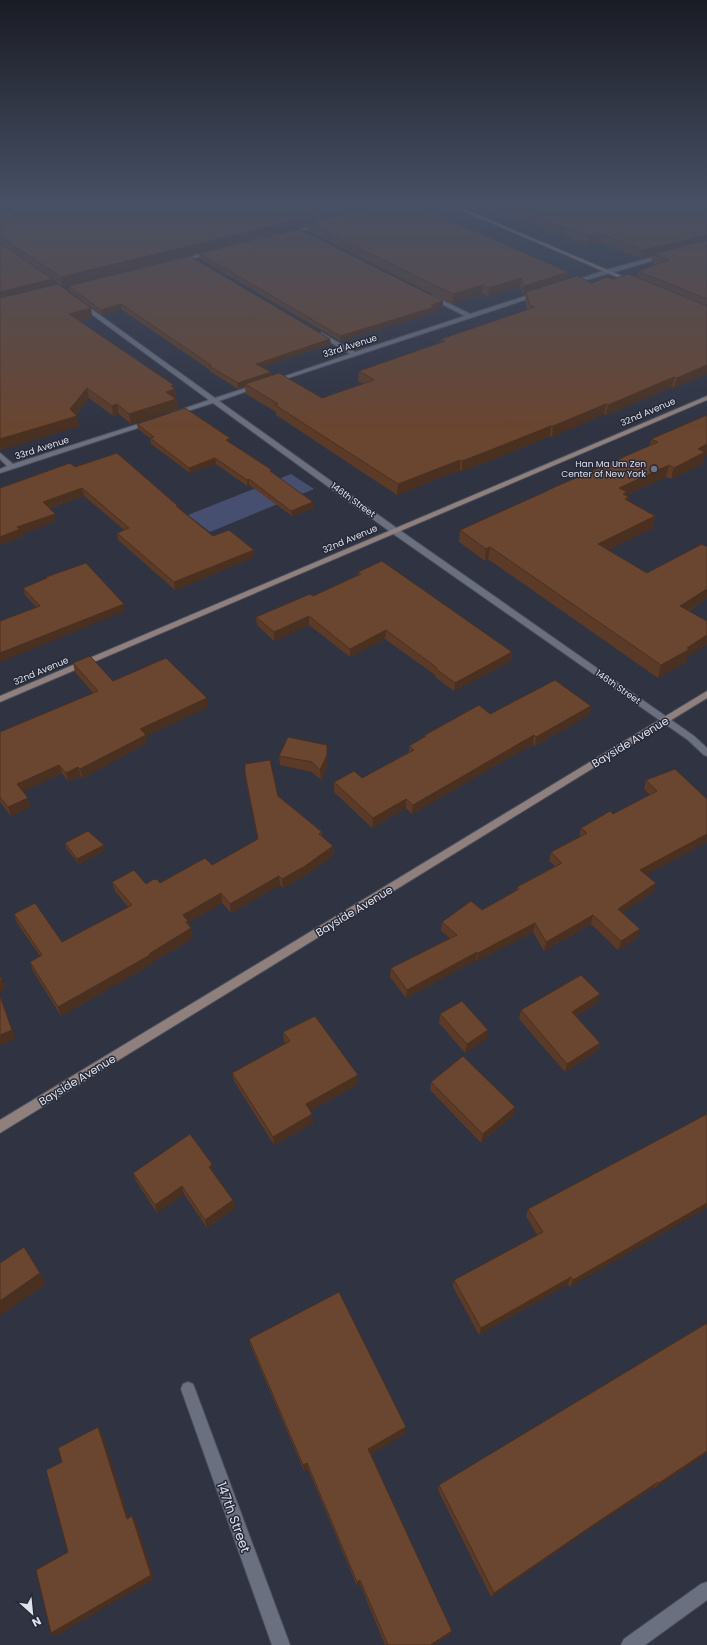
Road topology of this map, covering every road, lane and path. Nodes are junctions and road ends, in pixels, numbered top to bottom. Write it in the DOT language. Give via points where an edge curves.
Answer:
graph roads {
  1 [pos="588,278"];
  2 [pos="624,278"];
  3 [pos="636,283"];
  4 [pos="560,287"];
  5 [pos="546,291"];
  6 [pos="426,294"];
  7 [pos="75,300"];
  8 [pos="469,316"];
  9 [pos="317,332"];
  10 [pos="354,354"];
  11 [pos="707,398"];
  12 [pos="215,400"];
  13 [pos="163,417"];
  14 [pos="156,420"];
  15 [pos="0,455"];
  16 [pos="12,467"];
  17 [pos="0,471"];
  18 [pos="395,531"];
  19 [pos="707,694"];
  20 [pos="0,699"];
  21 [pos="666,720"];
  22 [pos="707,753"];
  23 [pos="0,1127"];
  24 [pos="188,1389"];
  25 [pos="707,1590"];
  26 [pos="281,1645"];
  27 [pos="630,1645"];
  1 -- 4 [label="street"];
  2 -- 3 [label="street"];
  5 -- 8 [label="street, 33rd Avenue"];
  6 -- 8 [label="street"];
  7 -- 12 [label="street, 146th Street"];
  8 -- 10 [label="street, 33rd Avenue"];
  9 -- 10 [label="street"];
  10 -- 12 [label="street, 33rd Avenue"];
  11 -- 18 [label="street, 32nd Avenue"];
  12 -- 13 [label="street, 33rd Avenue"];
  12 -- 18 [label="street, 146th Street"];
  14 -- 16 [label="street, 33rd Avenue"];
  15 -- 16 [label="street"];
  16 -- 17 [label="street, 33rd Avenue"];
  18 -- 20 [label="street, 32nd Avenue"];
  18 -- 21 [label="street, 146th Street"];
  19 -- 21 [label="street, Bayside Avenue"];
  21 -- 22 [label="street, 146th Street"];
  21 -- 23 [label="street, Bayside Avenue"];
  24 -- 26 [label="street, 147th Street"];
  25 -- 27 [label="street"];
}
